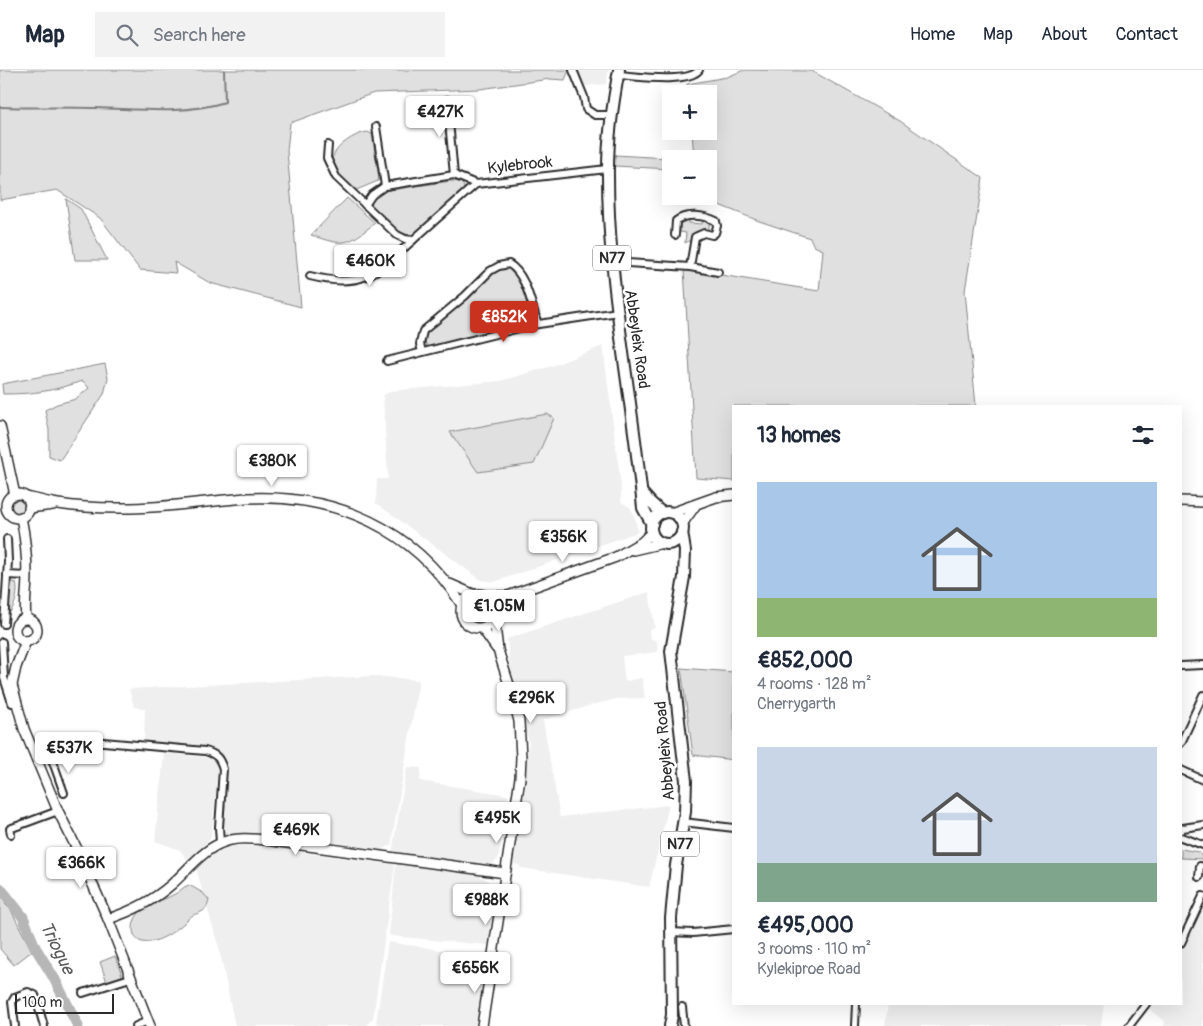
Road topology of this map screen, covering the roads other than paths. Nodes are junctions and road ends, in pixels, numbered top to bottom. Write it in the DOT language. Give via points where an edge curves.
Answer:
graph roads {
  1 [pos="573,70"];
  2 [pos="699,70"];
  3 [pos="619,72"];
  4 [pos="447,100"];
  5 [pos="611,115"];
  6 [pos="376,127"];
  7 [pos="328,145"];
  8 [pos="608,169"];
  9 [pos="454,175"];
  10 [pos="476,184"];
  11 [pos="385,186"];
  12 [pos="365,205"];
  13 [pos="675,235"];
  14 [pos="412,240"];
  15 [pos="612,262"];
  16 [pos="690,267"];
  17 [pos="718,272"];
  18 [pos="310,276"];
  19 [pos="618,312"];
  20 [pos="538,324"];
  21 [pos="422,352"];
  22 [pos="387,361"];
  23 [pos="0,426"];
  24 [pos="642,492"];
  25 [pos="732,495"];
  26 [pos="8,497"];
  27 [pos="25,497"];
  28 [pos="1182,501"];
  29 [pos="1203,502"];
  30 [pos="58,504"];
  31 [pos="695,506"];
  32 [pos="3,508"];
  33 [pos="29,508"];
  34 [pos="667,513"];
  35 [pos="20,518"];
  36 [pos="652,528"];
  37 [pos="682,528"];
  38 [pos="8,538"];
  39 [pos="665,543"];
  40 [pos="628,551"];
  41 [pos="684,564"];
  42 [pos="7,575"];
  43 [pos="27,576"];
  44 [pos="450,584"];
  45 [pos="475,595"];
  46 [pos="486,596"];
  47 [pos="508,596"];
  48 [pos="462,605"];
  49 [pos="494,614"];
  50 [pos="26,618"];
  51 [pos="4,624"];
  52 [pos="482,628"];
  53 [pos="26,641"];
  54 [pos="2,642"];
  55 [pos="498,650"];
  56 [pos="1203,665"];
  57 [pos="1182,666"];
  58 [pos="1203,695"];
  59 [pos="16,703"];
  60 [pos="1182,741"];
  61 [pos="34,752"];
  62 [pos="53,762"];
  63 [pos="1182,770"];
  64 [pos="1203,780"];
  65 [pos="60,781"];
  66 [pos="49,789"];
  67 [pos="64,793"];
  68 [pos="58,811"];
  69 [pos="683,822"];
  70 [pos="1203,825"];
  71 [pos="732,828"];
  72 [pos="1182,829"];
  73 [pos="11,834"];
  74 [pos="1182,837"];
  75 [pos="220,843"];
  76 [pos="1203,845"];
  77 [pos="505,873"];
  78 [pos="1203,896"];
  79 [pos="108,919"];
  80 [pos="732,929"];
  81 [pos="670,932"];
  82 [pos="1182,941"];
  83 [pos="130,978"];
  84 [pos="83,994"];
  85 [pos="856,1005"];
  86 [pos="1145,1005"];
  87 [pos="682,1007"];
  88 [pos="149,1024"];
  89 [pos="15,1026"];
  90 [pos="44,1026"];
  91 [pos="136,1026"];
  92 [pos="482,1026"];
  93 [pos="670,1026"];
  94 [pos="684,1026"];
  95 [pos="855,1026"];
  96 [pos="1129,1026"];
  1 -- 5 [label="street" via="586,110 596,115"];
  2 -- 3 [label="street" via="696,74 682,77"];
  3 -- 5 [label="main road, Abbeyleix Road / N77"];
  4 -- 9 [label="street"];
  5 -- 8 [label="main road, Abbeyleix Road / N77"];
  6 -- 11 [label="street"];
  7 -- 12 [label="street" via="327,158 336,177"];
  8 -- 10 [label="street, Kylebrook"];
  8 -- 15 [label="main road, Abbeyleix Road / N77"];
  9 -- 10 [label="street"];
  9 -- 11 [label="street"];
  10 -- 14 [label="street, Kylebrook"];
  11 -- 12 [label="street"];
  12 -- 14 [label="street" via="398,235"];
  13 -- 16 [label="street" via="679,218 698,216 716,221 715,233 704,233 695,238"];
  14 -- 18 [label="street, Kylebrook" via="382,267 366,276 346,282"];
  15 -- 16 [label="street"];
  15 -- 19 [label="main road, Abbeyleix Road / N77"];
  16 -- 17 [label="street"];
  19 -- 20 [label="street"];
  19 -- 24 [label="main road, Abbeyleix Road / N77"];
  20 -- 21 [label="street"];
  20 -- 21 [label="street" via="516,268 509,264 499,266 423,331"];
  21 -- 22 [label="street"];
  23 -- 26 [label="main road"];
  24 -- 34 [label="main road" via="651,503"];
  24 -- 36 [label="main road, Abbeyleix Road / N77" via="643,508"];
  25 -- 31 [label="main road" via="716,497"];
  26 -- 27 [label="main road"];
  26 -- 32 [label="main road"];
  27 -- 30 [label="main road"];
  27 -- 33 [label="main road"];
  28 -- 29 [label="main road"];
  30 -- 33 [label="main road"];
  30 -- 44 [label="main road" via="119,508 247,498 318,503 346,510 390,532 415,549"];
  31 -- 34 [label="main road"];
  31 -- 37 [label="main road"];
  32 -- 35 [label="main road"];
  33 -- 35 [label="main road"];
  34 -- 36 [label="main road" via="656,517"];
  34 -- 37 [label="main road" via="678,517"];
  35 -- 43 [label="main road" via="25,535"];
  36 -- 39 [label="main road, N77" via="656,539"];
  36 -- 40 [label="main road" via="642,542"];
  37 -- 39 [label="main road" via="678,539"];
  37 -- 41 [label="main road, Abbeyleix Road / N77"];
  38 -- 42 [label="street"];
  39 -- 40 [label="main road"];
  39 -- 41 [label="main road, N77" via="678,553"];
  40 -- 47 [label="main road"];
  41 -- 69 [label="main road, Abbeyleix Road / N77" via="671,651 685,771"];
  42 -- 43 [label="street"];
  42 -- 51 [label="street"];
  43 -- 50 [label="main road"];
  44 -- 45 [label="main road"];
  44 -- 48 [label="main road"];
  45 -- 46 [label="main road"];
  45 -- 48 [label="main road"];
  46 -- 47 [label="main road"];
  46 -- 49 [label="main road" via="492,602"];
  47 -- 49 [label="main road"];
  48 -- 52 [label="main road" via="464,620 470,626"];
  49 -- 52 [label="main road" via="489,624"];
  49 -- 55 [label="main road"];
  50 -- 53 [label="main road" via="34,622 37,632"];
  50 -- 53 [label="main road" via="17,622 14,632"];
  52 -- 55 [label="main road"];
  53 -- 59 [label="main road" via="12,684"];
  54 -- 59 [label="street" via="4,678 12,703"];
  55 -- 77 [label="main road" via="519,721 521,767"];
  56 -- 57 [label="street"];
  58 -- 60 [label="street"];
  59 -- 61 [label="main road"];
  61 -- 66 [label="main road"];
  61 -- 75 [label="street" via="54,742 81,740 214,754 223,769"];
  62 -- 65 [label="street"];
  63 -- 64 [label="street"];
  65 -- 66 [label="street"];
  65 -- 67 [label="street"];
  66 -- 68 [label="main road"];
  68 -- 73 [label="street" via="12,828"];
  68 -- 79 [label="main road"];
  69 -- 71 [label="street"];
  69 -- 81 [label="main road, Abbeyleix Road / N77"];
  70 -- 72 [label="street"];
  74 -- 76 [label="street"];
  75 -- 77 [label="main road" via="246,839 272,841"];
  75 -- 79 [label="main road" via="209,849 171,886"];
  77 -- 92 [label="main road"];
  78 -- 82 [label="street"];
  79 -- 83 [label="main road"];
  80 -- 81 [label="street"];
  81 -- 93 [label="main road, Abbeyleix Road / N77"];
  83 -- 84 [label="street"];
  83 -- 88 [label="main road"];
  85 -- 95 [label="street"];
  86 -- 96 [label="street"];
  87 -- 94 [label="street"];
  88 -- 91 [label="street"];
  89 -- 90 [label="street" via="12,1002 15,997 28,992 35,995"];
}
